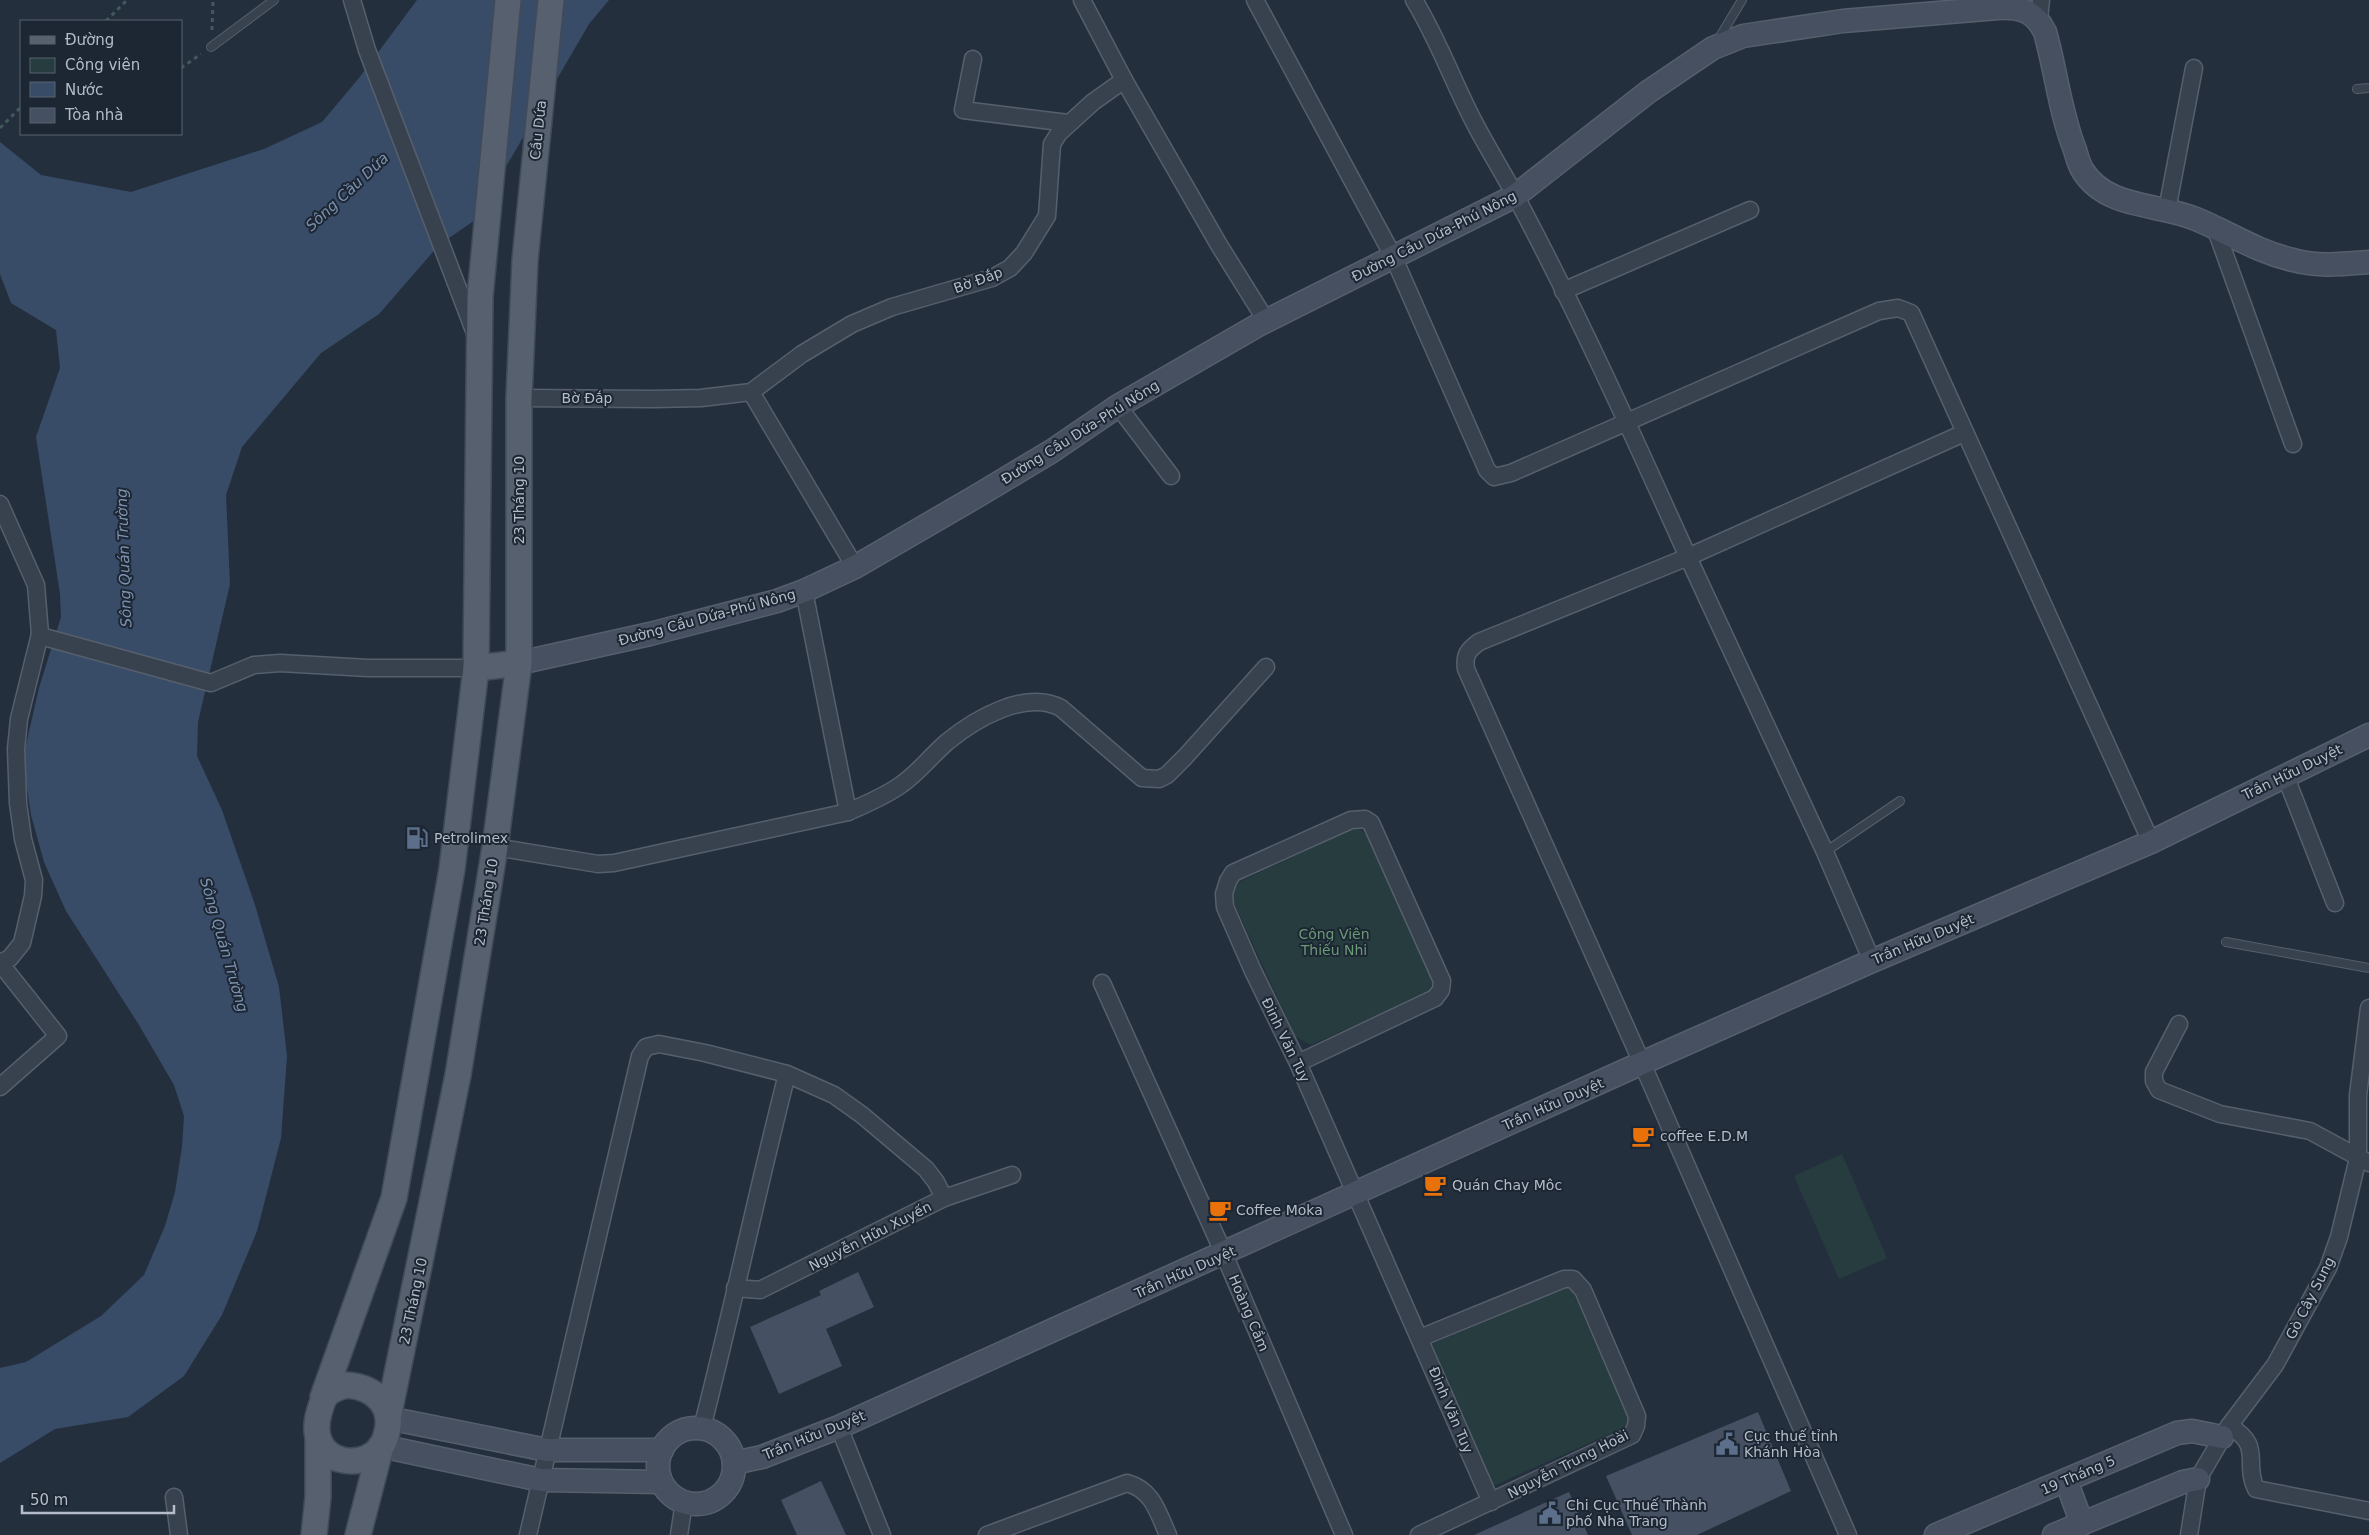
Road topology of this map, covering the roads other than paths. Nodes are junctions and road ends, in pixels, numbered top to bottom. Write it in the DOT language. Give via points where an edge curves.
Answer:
graph roads {
  1 [pos="274,0"];
  2 [pos="352,0"];
  3 [pos="508,0"];
  4 [pos="551,0"];
  5 [pos="1082,0"];
  6 [pos="1255,0"];
  7 [pos="1414,0"];
  8 [pos="1742,0"];
  9 [pos="2040,9"];
  10 [pos="211,47"];
  11 [pos="1713,48"];
  12 [pos="973,59"];
  13 [pos="2194,68"];
  14 [pos="1124,80"];
  15 [pos="2369,88"];
  16 [pos="2357,89"];
  17 [pos="1068,123"];
  18 [pos="1515,196"];
  19 [pos="1750,210"];
  20 [pos="2167,210"];
  21 [pos="2216,230"];
  22 [pos="1393,256"];
  23 [pos="525,260"];
  24 [pos="2369,262"];
  25 [pos="1563,291"];
  26 [pos="1267,322"];
  27 [pos="479,344"];
  28 [pos="751,392"];
  29 [pos="519,398"];
  30 [pos="1118,406"];
  31 [pos="1627,422"];
  32 [pos="1964,433"];
  33 [pos="2292,444"];
  34 [pos="1171,476"];
  35 [pos="0,504"];
  36 [pos="1688,557"];
  37 [pos="855,567"];
  38 [pos="804,591"];
  39 [pos="42,635"];
  40 [pos="519,663"];
  41 [pos="1266,666"];
  42 [pos="476,668"];
  43 [pos="2369,735"];
  44 [pos="2285,776"];
  45 [pos="1900,801"];
  46 [pos="848,812"];
  47 [pos="2151,842"];
  48 [pos="495,847"];
  49 [pos="1825,852"];
  50 [pos="2335,903"];
  51 [pos="2226,942"];
  52 [pos="1872,961"];
  53 [pos="0,963"];
  54 [pos="2369,968"];
  55 [pos="1102,983"];
  56 [pos="2369,1008"];
  57 [pos="2179,1024"];
  58 [pos="1298,1063"];
  59 [pos="1642,1063"];
  60 [pos="787,1074"];
  61 [pos="0,1087"];
  62 [pos="2363,1161"];
  63 [pos="1012,1176"];
  64 [pos="1355,1194"];
  65 [pos="944,1198"];
  66 [pos="1224,1254"];
  67 [pos="735,1288"];
  68 [pos="1420,1338"];
  69 [pos="323,1397"];
  70 [pos="388,1418"];
  71 [pos="839,1427"];
  72 [pos="702,1428"];
  73 [pos="2226,1432"];
  74 [pos="318,1442"];
  75 [pos="381,1446"];
  76 [pos="547,1450"];
  77 [pos="662,1450"];
  78 [pos="734,1463"];
  79 [pos="2198,1479"];
  80 [pos="541,1480"];
  81 [pos="2066,1480"];
  82 [pos="661,1482"];
  83 [pos="174,1497"];
  84 [pos="318,1497"];
  85 [pos="684,1502"];
  86 [pos="1491,1502"];
  87 [pos="365,1508"];
  88 [pos="2369,1510"];
  89 [pos="2082,1524"];
  90 [pos="179,1535"];
  91 [pos="300,1535"];
  92 [pos="314,1535"];
  93 [pos="358,1535"];
  94 [pos="365,1535"];
  95 [pos="528,1535"];
  96 [pos="679,1535"];
  97 [pos="882,1535"];
  98 [pos="987,1535"];
  99 [pos="1168,1535"];
  100 [pos="1344,1535"];
  101 [pos="1420,1535"];
  102 [pos="1848,1535"];
  103 [pos="1936,1535"];
  104 [pos="2054,1535"];
  105 [pos="2189,1535"];
  1 -- 10 [label="lane"];
  2 -- 27 [label="street" via="367,50"];
  3 -- 27 [label="main road" via="483,257"];
  4 -- 23 [label="main road, Cầu Dứa"];
  5 -- 14 [label="street"];
  6 -- 22 [label="street"];
  7 -- 18 [label="street" via="1473,120"];
  8 -- 11 [label="lane"];
  9 -- 11 [label="street, Đường Cầu Dứa-Phú Nông" via="2028,12 2011,8 1862,20 1743,36"];
  9 -- 20 [label="street, Đường Cầu Dứa-Phú Nông" via="2069,135 2082,170 2096,188 2131,203"];
  11 -- 18 [label="street, Đường Cầu Dứa-Phú Nông" via="1648,92"];
  12 -- 17 [label="street" via="962,110"];
  13 -- 20 [label="street"];
  14 -- 17 [label="street, Bờ Đắp"];
  14 -- 26 [label="street"];
  15 -- 16 [label="lane"];
  17 -- 28 [label="street, Bờ Đắp" via="1052,144 1047,216 1024,253 1010,268 992,278 892,307 852,324 802,354"];
  18 -- 22 [label="street, Đường Cầu Dứa-Phú Nông"];
  18 -- 25 [label="street"];
  19 -- 25 [label="street"];
  20 -- 21 [label="street, Đường Cầu Dứa-Phú Nông" via="2195,218"];
  21 -- 24 [label="street, Đường Cầu Dứa-Phú Nông" via="2249,246 2294,261 2331,265"];
  21 -- 33 [label="street"];
  22 -- 26 [label="street, Đường Cầu Dứa-Phú Nông"];
  22 -- 31 [label="street" via="1487,470 1494,477 1511,473"];
  23 -- 29 [label="main road, 23 Tháng 10"];
  25 -- 31 [label="street"];
  26 -- 30 [label="street, Đường Cầu Dứa-Phú Nông"];
  27 -- 42 [label="main road"];
  28 -- 29 [label="street, Bờ Đắp" via="701,398"];
  28 -- 37 [label="street"];
  29 -- 40 [label="main road, 23 Tháng 10"];
  30 -- 34 [label="street"];
  30 -- 37 [label="street, Đường Cầu Dứa-Phú Nông" via="1035,461"];
  31 -- 32 [label="street" via="1879,311 1898,308 1911,313"];
  31 -- 36 [label="street"];
  32 -- 36 [label="street"];
  32 -- 47 [label="street"];
  35 -- 39 [label="street" via="36,585"];
  36 -- 49 [label="street"];
  36 -- 59 [label="street" via="1479,642 1468,650 1465,660 1466,669"];
  37 -- 38 [label="street, Đường Cầu Dứa-Phú Nông"];
  38 -- 40 [label="street, Đường Cầu Dứa-Phú Nông" via="650,634"];
  38 -- 46 [label="street"];
  39 -- 42 [label="street" via="211,683 254,665 280,663 368,668"];
  39 -- 53 [label="street" via="18,719 16,749 18,802 23,839 34,880 33,896 22,943 10,958"];
  40 -- 42 [label="main road"];
  40 -- 48 [label="main road, 23 Tháng 10"];
  41 -- 46 [label="street" via="1185,757 1159,779 1142,778 1061,708 1046,702 1029,701 976,722 947,743 902,785"];
  42 -- 69 [label="main road" via="452,869 394,1198"];
  43 -- 44 [label="street, Trần Hữu Duyệt"];
  44 -- 47 [label="street, Trần Hữu Duyệt"];
  44 -- 50 [label="street"];
  45 -- 49 [label="lane"];
  46 -- 48 [label="street" via="614,863 598,864"];
  47 -- 52 [label="street, Trần Hữu Duyệt"];
  48 -- 70 [label="main road, 23 Tháng 10" via="443,1154"];
  49 -- 52 [label="street"];
  51 -- 54 [label="lane"];
  52 -- 59 [label="street, Trần Hữu Duyệt"];
  53 -- 61 [label="street" via="58,1036"];
  55 -- 66 [label="street, Hoàng Cầm"];
  56 -- 62 [label="street, Gò Cây Sung" via="2358,1095"];
  57 -- 62 [label="street" via="2154,1072 2159,1090 2220,1114 2310,1131"];
  58 -- 58 [label="street, Đinh Văn Tuy" via="1225,908 1226,887 1233,873 1351,820 1365,819 1371,823 1442,981 1441,990 1435,998"];
  58 -- 64 [label="street, Đinh Văn Tuy"];
  59 -- 64 [label="street, Trần Hữu Duyệt"];
  59 -- 102 [label="street"];
  60 -- 65 [label="street, Nguyễn Hữu Xuyến" via="834,1095 862,1115 926,1169"];
  60 -- 67 [label="street"];
  60 -- 76 [label="street, Nguyễn Hữu Xuyến" via="659,1044 646,1048 640,1056"];
  62 -- 73 [label="street, Gò Cây Sung" via="2328,1268 2274,1365"];
  63 -- 65 [label="street"];
  64 -- 66 [label="street, Trần Hữu Duyệt"];
  64 -- 68 [label="street, Đinh Văn Tuy"];
  65 -- 67 [label="street, Nguyễn Hữu Xuyến" via="760,1290"];
  66 -- 71 [label="street, Trần Hữu Duyệt"];
  66 -- 100 [label="street, Hoàng Cầm"];
  67 -- 72 [label="street"];
  68 -- 86 [label="street, Đinh Văn Tuy"];
  68 -- 86 [label="street, Nguyễn Trung Hoài" via="1564,1279 1577,1281 1583,1290 1637,1416 1636,1426 1632,1435"];
  69 -- 70 [label="main road" via="346,1385 359,1386 376,1395 385,1406"];
  69 -- 74 [label="main road" via="317,1420"];
  70 -- 75 [label="main road"];
  70 -- 76 [label="street"];
  71 -- 78 [label="street, Trần Hữu Duyệt" via="762,1457"];
  71 -- 97 [label="street"];
  72 -- 77 [label="street" via="678,1432 668,1439"];
  72 -- 78 [label="street" via="724,1440"];
  73 -- 79 [label="street, Gò Cây Sung"];
  73 -- 81 [label="street, 19 Tháng 5" via="2178,1433"];
  73 -- 88 [label="street" via="2240,1432 2248,1442 2256,1489"];
  74 -- 75 [label="main road" via="326,1452 343,1460 356,1461 369,1457"];
  74 -- 84 [label="main road"];
  75 -- 80 [label="street"];
  75 -- 87 [label="main road"];
  76 -- 77 [label="street"];
  76 -- 80 [label="street, Nguyễn Hữu Xuyến"];
  77 -- 82 [label="street" via="658,1460"];
  78 -- 85 [label="street" via="728,1486 720,1496 697,1504"];
  79 -- 89 [label="street" via="2183,1482"];
  79 -- 105 [label="street, Gò Cây Sung"];
  80 -- 82 [label="street"];
  80 -- 95 [label="street, Nguyễn Hữu Xuyến"];
  81 -- 89 [label="street"];
  81 -- 103 [label="street, 19 Tháng 5"];
  82 -- 85 [label="street" via="675,1498"];
  83 -- 90 [label="street"];
  84 -- 91 [label="street"];
  84 -- 92 [label="main road"];
  85 -- 96 [label="street"];
  86 -- 101 [label="street, Nguyễn Trung Hoài"];
  87 -- 93 [label="main road"];
  87 -- 94 [label="street"];
  89 -- 104 [label="street"];
  98 -- 99 [label="street" via="1127,1483 1148,1494"];
}
